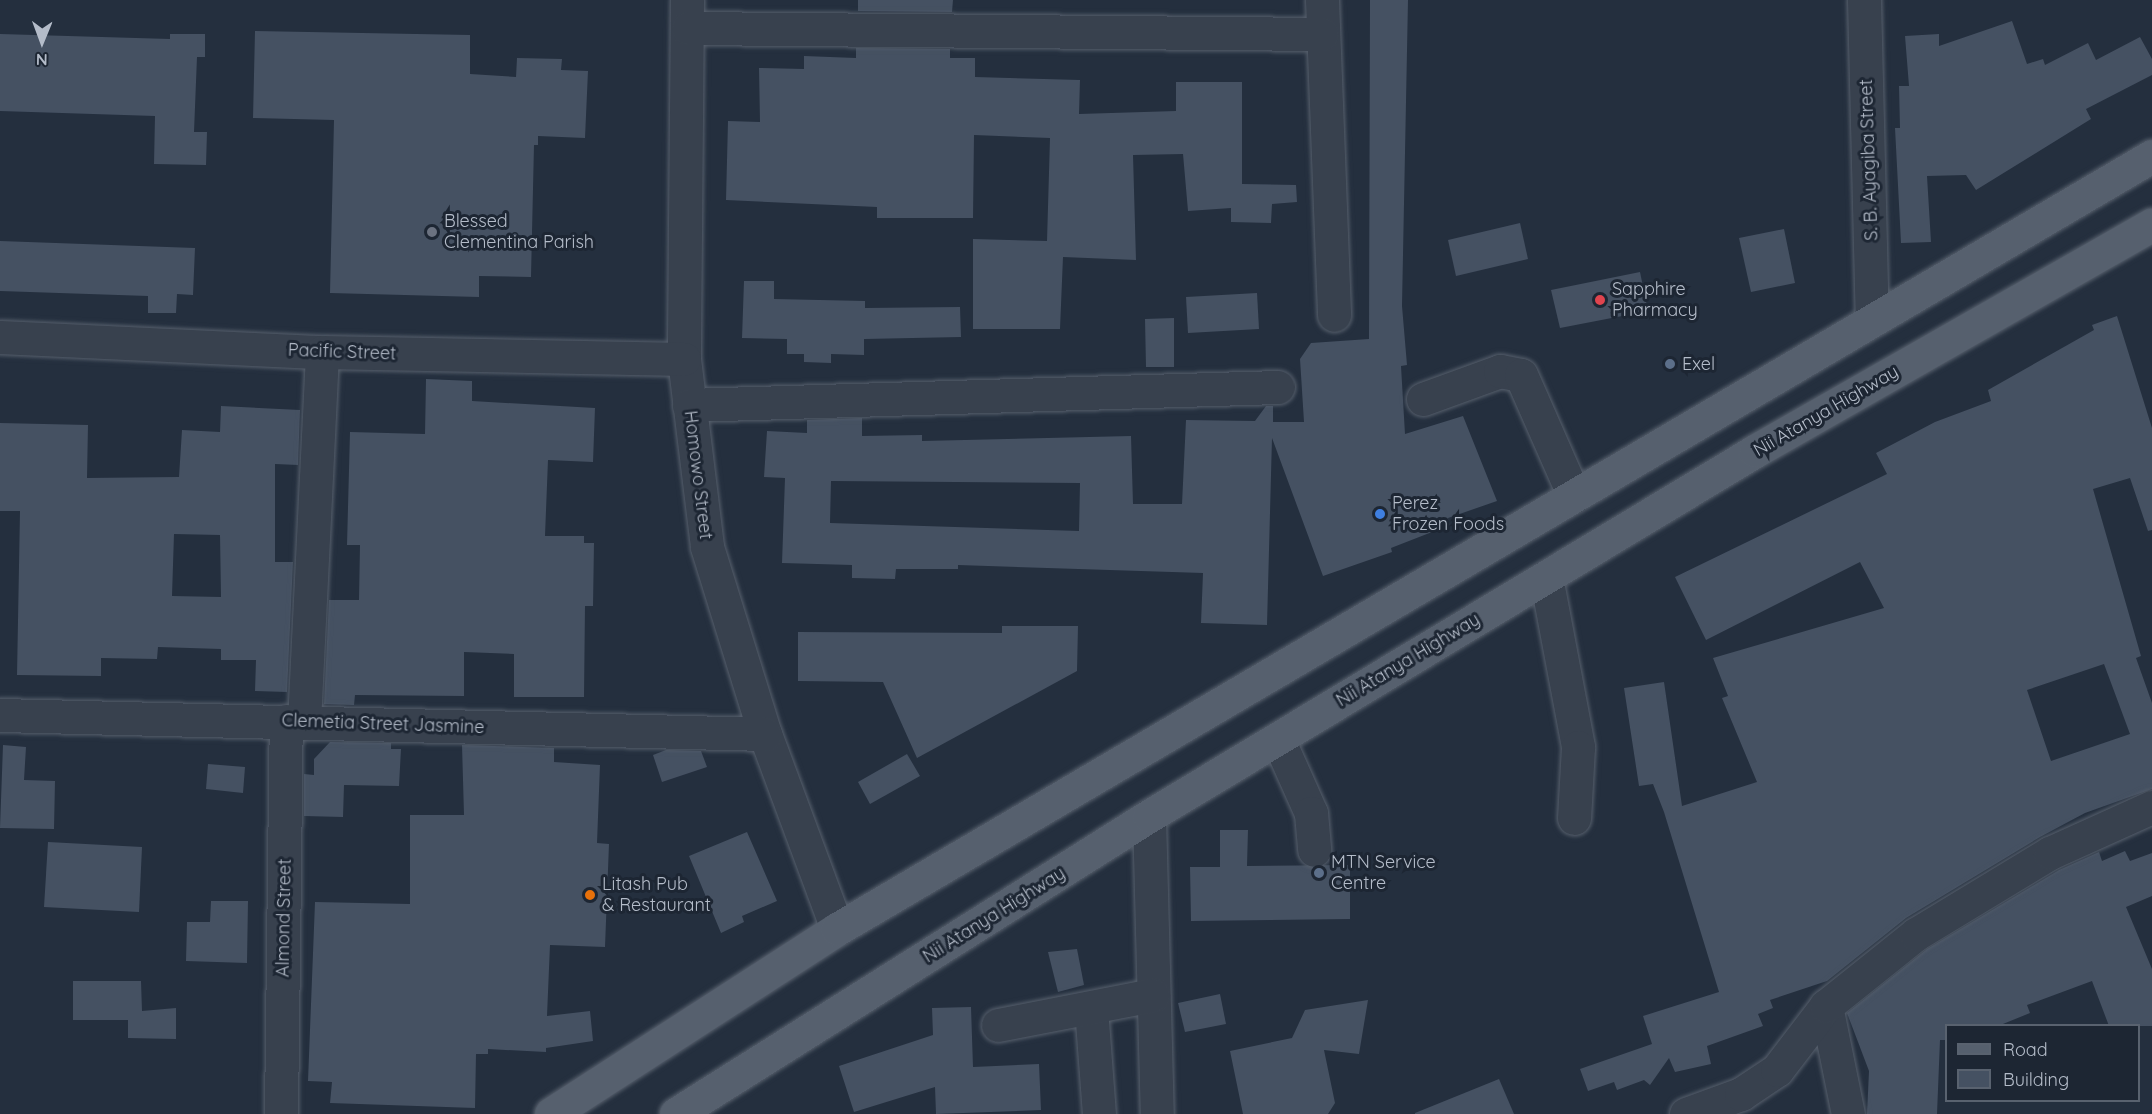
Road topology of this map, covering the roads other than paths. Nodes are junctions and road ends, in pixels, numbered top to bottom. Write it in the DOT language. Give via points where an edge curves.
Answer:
graph roads {
  1 [pos="1322,0"];
  2 [pos="1864,0"];
  3 [pos="688,14"];
  4 [pos="1322,34"];
  5 [pos="2152,156"];
  6 [pos="2152,225"];
  7 [pos="1334,315"];
  8 [pos="1872,319"];
  9 [pos="0,337"];
  10 [pos="322,352"];
  11 [pos="684,359"];
  12 [pos="1278,387"];
  13 [pos="1423,399"];
  14 [pos="689,405"];
  15 [pos="1574,496"];
  16 [pos="1546,577"];
  17 [pos="0,715"];
  18 [pos="295,722"];
  19 [pos="765,734"];
  20 [pos="1278,739"];
  21 [pos="2152,807"];
  22 [pos="1149,816"];
  23 [pos="1574,818"];
  24 [pos="1314,850"];
  25 [pos="837,929"];
  26 [pos="1154,995"];
  27 [pos="1826,1006"];
  28 [pos="1091,1008"];
  29 [pos="998,1025"];
  30 [pos="281,1114"];
  31 [pos="551,1114"];
  32 [pos="676,1114"];
  33 [pos="1099,1114"];
  34 [pos="1157,1114"];
  35 [pos="1686,1114"];
  36 [pos="1848,1114"];
  1 -- 4 [label="street"];
  2 -- 8 [label="street, S. B. Ayagiba Street"];
  3 -- 4 [label="street"];
  3 -- 11 [label="street, Homowo Street"];
  4 -- 7 [label="street"];
  5 -- 8 [label="main road"];
  6 -- 16 [label="main road, Nii Atanya Highway" via="1755,451"];
  8 -- 15 [label="main road"];
  9 -- 10 [label="street, Pacific Street"];
  10 -- 11 [label="street, Pacific Street"];
  10 -- 18 [label="street, Almond Street"];
  11 -- 14 [label="street, Homowo Street"];
  12 -- 14 [label="street"];
  13 -- 15 [label="street" via="1500,371 1521,375"];
  14 -- 19 [label="street, Homowo Street" via="707,547"];
  15 -- 25 [label="main road"];
  16 -- 20 [label="main road, Nii Atanya Highway"];
  16 -- 23 [label="street" via="1577,737"];
  17 -- 18 [label="street, Clemetia Street Jasmine"];
  18 -- 19 [label="street, Clemetia Street Jasmine"];
  18 -- 30 [label="street, Almond Street"];
  19 -- 25 [label="street, Homowo Street"];
  20 -- 22 [label="main road, Nii Atanya Highway"];
  20 -- 24 [label="street" via="1311,813"];
  21 -- 27 [label="street" via="2050,854 1935,923"];
  22 -- 26 [label="street"];
  22 -- 32 [label="main road, Nii Atanya Highway"];
  25 -- 31 [label="main road"];
  26 -- 28 [label="street"];
  26 -- 34 [label="street"];
  27 -- 35 [label="street" via="1777,1070 1741,1094"];
  27 -- 36 [label="street"];
  28 -- 29 [label="street"];
  28 -- 33 [label="street"];
}
